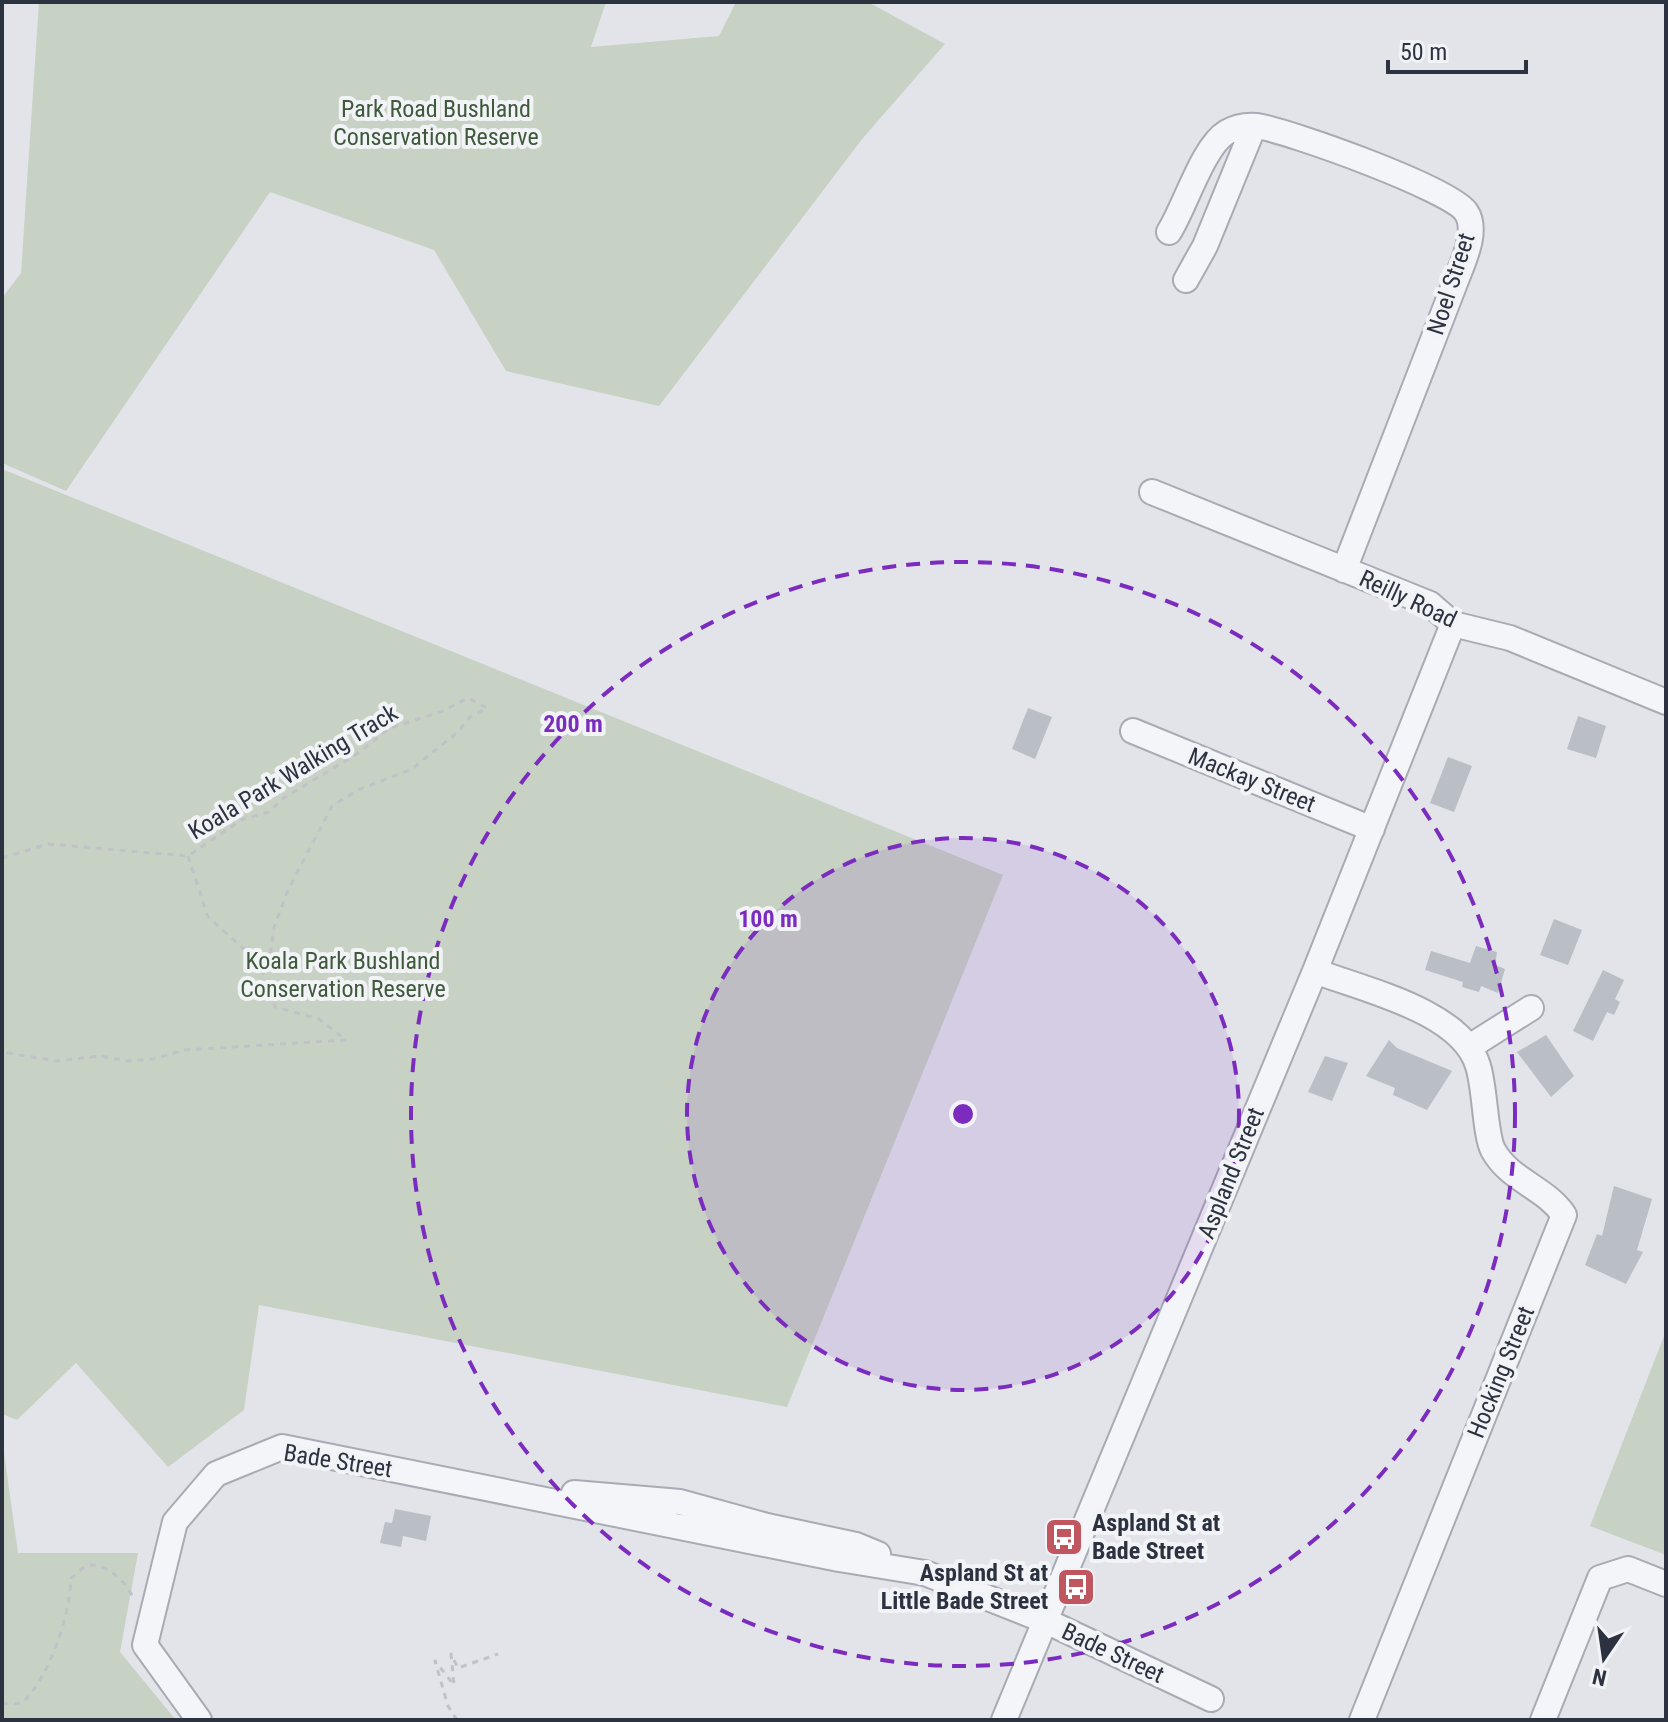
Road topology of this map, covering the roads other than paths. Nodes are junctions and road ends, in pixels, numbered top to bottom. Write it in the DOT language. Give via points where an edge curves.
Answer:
graph roads {
  1 [pos="1254,126"];
  2 [pos="1169,232"];
  3 [pos="1186,280"];
  4 [pos="1152,492"];
  5 [pos="1344,570"];
  6 [pos="1453,624"];
  7 [pos="1666,702"];
  8 [pos="1133,731"];
  9 [pos="1372,829"];
  10 [pos="1315,971"];
  11 [pos="1531,1008"];
  12 [pos="1471,1046"];
  13 [pos="1666,1584"];
  14 [pos="1046,1621"];
  15 [pos="1211,1699"];
  16 [pos="199,1720"];
  17 [pos="1004,1720"];
  18 [pos="1362,1720"];
  19 [pos="1543,1720"];
  1 -- 2 [label="street" via="1220,138"];
  1 -- 3 [label="street"];
  1 -- 5 [label="street, Noel Street" via="1429,188 1466,212 1471,224 1455,283"];
  4 -- 5 [label="street, Reilly Road"];
  5 -- 6 [label="street, Reilly Road" via="1430,604"];
  6 -- 7 [label="street, Reilly Road" via="1499,634"];
  6 -- 9 [label="street, Aspland Street"];
  8 -- 9 [label="street, Mackay Street"];
  9 -- 10 [label="street, Aspland Street"];
  10 -- 12 [label="street" via="1419,1010"];
  10 -- 14 [label="street, Aspland Street"];
  11 -- 12 [label="street"];
  12 -- 18 [label="street, Hocking Street" via="1492,1149 1518,1180 1551,1196 1564,1215"];
  13 -- 19 [label="street" via="1628,1569 1600,1578"];
  14 -- 15 [label="street, Bade Street"];
  14 -- 16 [label="street, Bade Street" via="925,1573 282,1447 216,1474 175,1522 145,1645"];
  14 -- 17 [label="street, Aspland Street"];
}
